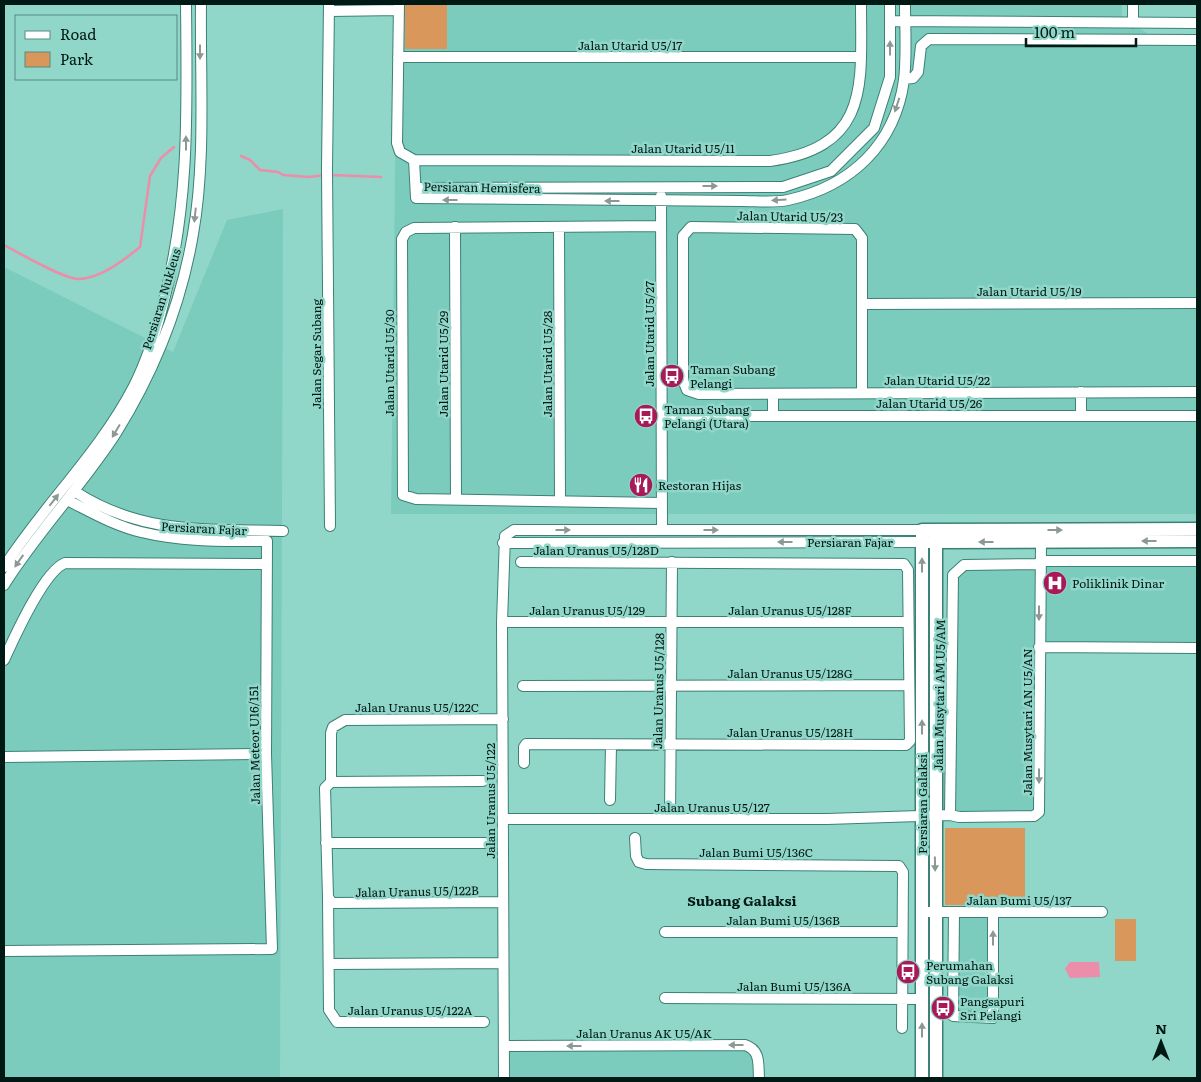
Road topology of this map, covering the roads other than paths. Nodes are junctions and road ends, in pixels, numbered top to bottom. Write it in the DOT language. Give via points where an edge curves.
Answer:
graph roads {
  1 [pos="186,4"];
  2 [pos="201,4"];
  3 [pos="861,4"];
  4 [pos="890,4"];
  5 [pos="905,4"];
  6 [pos="1133,4"];
  7 [pos="329,7"];
  8 [pos="399,7"];
  9 [pos="890,21"];
  10 [pos="905,22"];
  11 [pos="1137,23"];
  12 [pos="1197,23"];
  13 [pos="1140,40"];
  14 [pos="1194,40"];
  15 [pos="398,57"];
  16 [pos="861,57"];
  17 [pos="904,79"];
  18 [pos="414,160"];
  19 [pos="661,186"];
  20 [pos="416,188"];
  21 [pos="661,201"];
  22 [pos="661,226"];
  23 [pos="455,227"];
  24 [pos="559,227"];
  25 [pos="1197,303"];
  26 [pos="862,304"];
  27 [pos="683,380"];
  28 [pos="1081,392"];
  29 [pos="1197,392"];
  30 [pos="862,393"];
  31 [pos="773,394"];
  32 [pos="662,416"];
  33 [pos="773,416"];
  34 [pos="1081,416"];
  35 [pos="1197,416"];
  36 [pos="74,491"];
  37 [pos="67,500"];
  38 [pos="456,500"];
  39 [pos="560,501"];
  40 [pos="662,503"];
  41 [pos="330,526"];
  42 [pos="1197,529"];
  43 [pos="662,530"];
  44 [pos="283,531"];
  45 [pos="922,536"];
  46 [pos="936,536"];
  47 [pos="267,541"];
  48 [pos="1197,541"];
  49 [pos="1041,542"];
  50 [pos="503,543"];
  51 [pos="580,543"];
  52 [pos="747,543"];
  53 [pos="1197,561"];
  54 [pos="521,562"];
  55 [pos="672,562"];
  56 [pos="1040,563"];
  57 [pos="267,564"];
  58 [pos="4,567"];
  59 [pos="4,585"];
  60 [pos="502,622"];
  61 [pos="672,622"];
  62 [pos="908,622"];
  63 [pos="1039,647"];
  64 [pos="1197,648"];
  65 [pos="4,660"];
  66 [pos="671,685"];
  67 [pos="909,685"];
  68 [pos="523,686"];
  69 [pos="503,719"];
  70 [pos="333,727"];
  71 [pos="611,745"];
  72 [pos="670,745"];
  73 [pos="266,754"];
  74 [pos="4,757"];
  75 [pos="524,764"];
  76 [pos="483,781"];
  77 [pos="331,782"];
  78 [pos="610,800"];
  79 [pos="928,815"];
  80 [pos="950,815"];
  81 [pos="503,819"];
  82 [pos="670,819"];
  83 [pos="635,838"];
  84 [pos="326,843"];
  85 [pos="485,843"];
  86 [pos="330,900"];
  87 [pos="503,902"];
  88 [pos="922,912"];
  89 [pos="993,912"];
  90 [pos="1102,912"];
  91 [pos="936,913"];
  92 [pos="954,913"];
  93 [pos="665,932"];
  94 [pos="901,932"];
  95 [pos="4,951"];
  96 [pos="503,963"];
  97 [pos="329,964"];
  98 [pos="665,998"];
  99 [pos="902,999"];
  100 [pos="922,999"];
  101 [pos="484,1022"];
  102 [pos="902,1028"];
  103 [pos="504,1046"];
  104 [pos="504,1078"];
  105 [pos="758,1078"];
  106 [pos="922,1078"];
  107 [pos="936,1078"];
  58 -- 1 [label="street, Persiaran Nukleus, one-way" via="97,444 134,387 153,343 174,262 184,194"];
  2 -- 36 [label="street, Persiaran Nukleus, one-way" via="197,198 182,280 154,365 117,431"];
  3 -- 16 [label="street, Jalan Utarid U5/11"];
  4 -- 9 [label="street, Persiaran Hemisfera"];
  5 -- 10 [label="street, Persiaran Hemisfera"];
  6 -- 11 [label="street"];
  7 -- 8 [label="street"];
  7 -- 41 [label="street, Jalan Segar Subang"];
  8 -- 15 [label="street"];
  9 -- 10 [label="street"];
  19 -- 9 [label="street, Persiaran Hemisfera, one-way" via="783,186 831,171 874,128 890,77"];
  10 -- 11 [label="street"];
  10 -- 17 [label="street, Persiaran Hemisfera"];
  11 -- 12 [label="street"];
  11 -- 13 [label="street"];
  13 -- 14 [label="street"];
  13 -- 17 [label="street" via="929,39 921,46 918,72 913,78"];
  15 -- 16 [label="street, Jalan Utarid U5/17"];
  15 -- 18 [label="street" via="397,143 400,152"];
  16 -- 18 [label="street, Jalan Utarid U5/11" via="860,88 847,122 826,143 799,156 770,161"];
  17 -- 21 [label="street, Persiaran Hemisfera, one-way" via="882,142 850,175 831,186 787,200"];
  18 -- 20 [label="street"];
  19 -- 20 [label="street, Persiaran Hemisfera"];
  19 -- 21 [label="street, Jalan Utarid U5/27"];
  21 -- 20 [label="street, Persiaran Hemisfera, one-way" via="418,200"];
  21 -- 22 [label="street, Jalan Utarid U5/27"];
  22 -- 24 [label="street"];
  22 -- 32 [label="street, Jalan Utarid U5/27"];
  23 -- 24 [label="street"];
  23 -- 38 [label="street, Jalan Utarid U5/29"];
  23 -- 38 [label="street, Jalan Utarid U5/30" via="414,228 402,238 402,488 407,498"];
  24 -- 39 [label="street, Jalan Utarid U5/28"];
  25 -- 26 [label="street, Jalan Utarid U5/19"];
  26 -- 27 [label="street, Jalan Utarid U5/23" via="862,238 855,229 691,227 683,236"];
  26 -- 30 [label="street, Jalan Utarid U5/23"];
  27 -- 31 [label="street, Jalan Utarid U5/22" via="688,390 699,394"];
  28 -- 29 [label="street, Jalan Utarid U5/22"];
  28 -- 30 [label="street, Jalan Utarid U5/22"];
  28 -- 34 [label="street"];
  30 -- 31 [label="street, Jalan Utarid U5/22"];
  31 -- 33 [label="street"];
  32 -- 33 [label="street, Jalan Utarid U5/26"];
  32 -- 40 [label="street, Jalan Utarid U5/27"];
  33 -- 34 [label="street, Jalan Utarid U5/26"];
  34 -- 35 [label="street, Jalan Utarid U5/26"];
  36 -- 37 [label="street, Persiaran Nukleus"];
  36 -- 44 [label="street, Persiaran Fajar" via="96,505 151,524"];
  37 -- 47 [label="street, Persiaran Fajar" via="139,532 178,539"];
  37 -- 59 [label="street, Persiaran Nukleus, one-way"];
  38 -- 39 [label="street"];
  39 -- 40 [label="street"];
  40 -- 43 [label="street, Jalan Utarid U5/27"];
  46 -- 42 [label="main road, Persiaran Fajar, one-way"];
  43 -- 45 [label="street, Persiaran Fajar, one-way"];
  50 -- 43 [label="street, Persiaran Fajar, one-way" via="504,536 514,530"];
  43 -- 51 [label="street" via="655,537"];
  43 -- 52 [label="street" via="675,538"];
  45 -- 46 [label="main road, Persiaran Fajar"];
  45 -- 52 [label="street, Persiaran Fajar, one-way"];
  79 -- 45 [label="main road, Persiaran Galaksi, one-way"];
  49 -- 46 [label="main road, Persiaran Fajar, one-way"];
  46 -- 79 [label="main road, Persiaran Galaksi"];
  47 -- 57 [label="street, Jalan Meteor U16/151"];
  48 -- 49 [label="main road, Persiaran Fajar, one-way"];
  49 -- 56 [label="street, Jalan Musytari AN U5/AN"];
  50 -- 51 [label="street, Persiaran Fajar"];
  50 -- 60 [label="street, Jalan Uranus U5/122"];
  51 -- 52 [label="street, Persiaran Fajar"];
  53 -- 56 [label="street"];
  54 -- 55 [label="street, Jalan Uranus U5/128D"];
  55 -- 61 [label="street, Jalan Uranus U5/128"];
  55 -- 62 [label="street, Jalan Uranus U5/128D" via="904,564 908,570"];
  56 -- 63 [label="street, Jalan Musytari AN U5/AN, one-way"];
  56 -- 80 [label="street, Jalan Musytari AM U5/AM" via="964,565 953,575"];
  57 -- 65 [label="street" via="65,563 56,568 28,609"];
  57 -- 73 [label="street, Jalan Meteor U16/151"];
  60 -- 61 [label="street, Jalan Uranus U5/129"];
  60 -- 69 [label="street, Jalan Uranus U5/122"];
  61 -- 62 [label="street, Jalan Uranus U5/128F"];
  61 -- 66 [label="street, Jalan Uranus U5/128"];
  62 -- 67 [label="street"];
  63 -- 64 [label="street"];
  63 -- 80 [label="street, Jalan Musytari AN U5/AN, one-way" via="1039,812 1034,816"];
  66 -- 67 [label="street, Jalan Uranus U5/128G"];
  66 -- 68 [label="street, Jalan Uranus U5/128G"];
  66 -- 72 [label="street, Jalan Uranus U5/128"];
  67 -- 72 [label="street, Jalan Uranus U5/128H" via="908,743"];
  69 -- 70 [label="street, Jalan Uranus U5/122C" via="345,720"];
  69 -- 81 [label="street, Jalan Uranus U5/122"];
  70 -- 77 [label="street, Jalan Uranus U5/122A"];
  71 -- 72 [label="street, Jalan Uranus U5/128H"];
  71 -- 75 [label="street, Jalan Uranus U5/128H" via="526,744"];
  71 -- 78 [label="street"];
  72 -- 82 [label="street, Jalan Uranus U5/128"];
  73 -- 74 [label="street"];
  73 -- 95 [label="street, Jalan Meteor U16/151" via="272,949"];
  76 -- 77 [label="street"];
  77 -- 84 [label="street, Jalan Uranus U5/122A" via="325,788"];
  79 -- 80 [label="street"];
  79 -- 82 [label="street, Jalan Uranus U5/127"];
  79 -- 88 [label="main road, Persiaran Galaksi"];
  79 -- 91 [label="main road, Persiaran Galaksi, one-way"];
  81 -- 82 [label="street, Jalan Uranus U5/127"];
  81 -- 87 [label="street, Jalan Uranus U5/122"];
  83 -- 94 [label="street, Jalan Bumi U5/136C" via="636,856 639,862 646,864 899,866 902,872"];
  84 -- 85 [label="street"];
  84 -- 86 [label="street, Jalan Uranus U5/122A"];
  86 -- 87 [label="street, Jalan Uranus U5/122B"];
  86 -- 97 [label="street, Jalan Uranus U5/122A"];
  87 -- 96 [label="street, Jalan Uranus U5/122"];
  88 -- 91 [label="street, Jalan Bumi U5/137"];
  88 -- 100 [label="main road, Persiaran Galaksi"];
  89 -- 90 [label="street, Jalan Bumi U5/137"];
  89 -- 92 [label="street, Jalan Bumi U5/137"];
  92 -- 89 [label="street, one-way" via="953,1016 992,1018"];
  91 -- 92 [label="street, Jalan Bumi U5/137"];
  91 -- 107 [label="main road, Persiaran Galaksi"];
  93 -- 94 [label="street, Jalan Bumi U5/136B"];
  94 -- 99 [label="street"];
  96 -- 97 [label="street"];
  96 -- 103 [label="street, Jalan Uranus U5/122"];
  97 -- 101 [label="street, Jalan Uranus U5/122A" via="329,1010 337,1022"];
  98 -- 99 [label="street, Jalan Bumi U5/136A"];
  99 -- 100 [label="street, Jalan Bumi U5/136A"];
  99 -- 102 [label="street"];
  106 -- 100 [label="main road, Persiaran Galaksi, one-way"];
  103 -- 104 [label="street, Jalan Uranus U5/122"];
  105 -- 103 [label="street, Jalan Uranus AK U5/AK, one-way" via="758,1057 755,1050 745,1045"];
}
